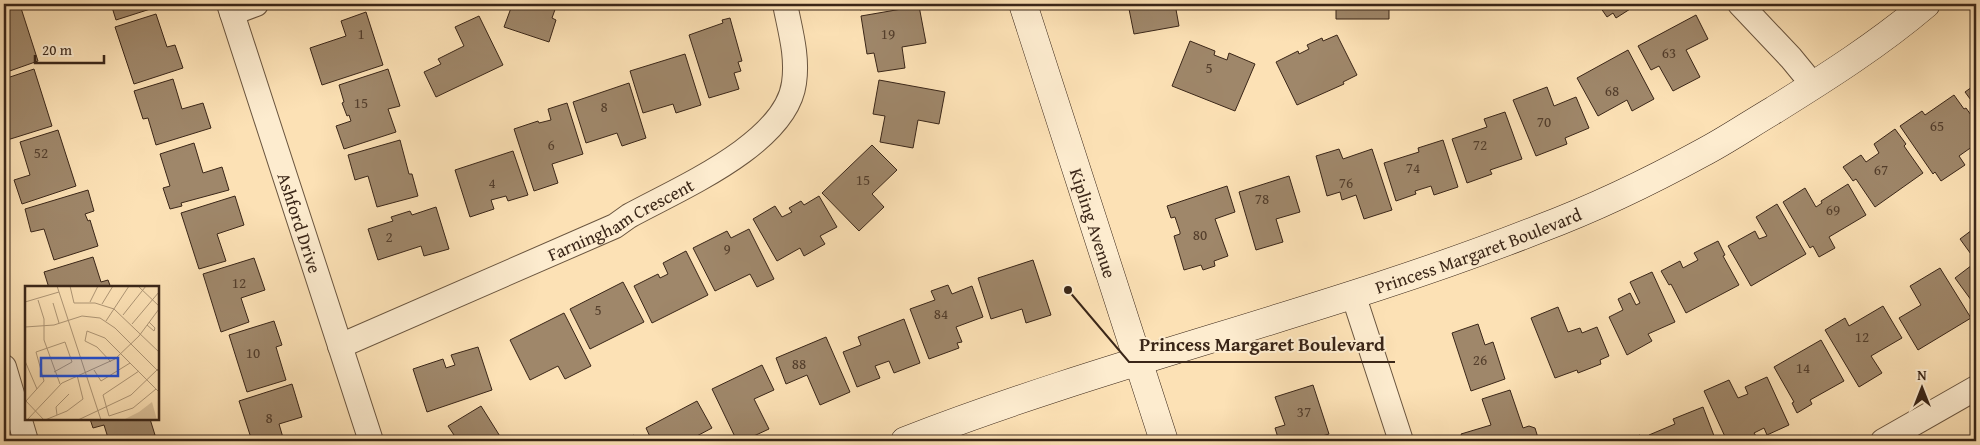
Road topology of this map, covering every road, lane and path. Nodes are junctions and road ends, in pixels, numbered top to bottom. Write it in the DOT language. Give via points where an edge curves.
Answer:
graph roads {
  1 [pos="256,4"];
  2 [pos="785,4"];
  3 [pos="1023,4"];
  4 [pos="1740,4"];
  5 [pos="1926,4"];
  6 [pos="230,8"];
  7 [pos="1814,86"];
  8 [pos="1353,294"];
  9 [pos="340,346"];
  10 [pos="1139,361"];
  11 [pos="4,367"];
  12 [pos="1976,388"];
  13 [pos="921,438"];
  14 [pos="26,441"];
  15 [pos="371,441"];
  16 [pos="1164,441"];
  17 [pos="1401,441"];
  18 [pos="1883,441"];
  1 -- 6 [label="street"];
  2 -- 9 [label="street, Farningham Crescent" via="794,50 794,84 787,105 751,146 615,226"];
  3 -- 10 [label="street, Kipling Avenue"];
  4 -- 7 [label="street"];
  5 -- 7 [label="street, Princess Margaret Boulevard" via="1854,60"];
  6 -- 9 [label="street, Ashford Drive"];
  7 -- 8 [label="street, Princess Margaret Boulevard" via="1704,152 1624,192 1467,257"];
  8 -- 10 [label="street, Princess Margaret Boulevard"];
  8 -- 17 [label="street"];
  9 -- 15 [label="street, Ashford Drive"];
  10 -- 13 [label="street, Princess Margaret Boulevard" via="983,412"];
  10 -- 16 [label="street, Kipling Avenue"];
  11 -- 14 [label="street"];
  12 -- 18 [label="street"];
}
